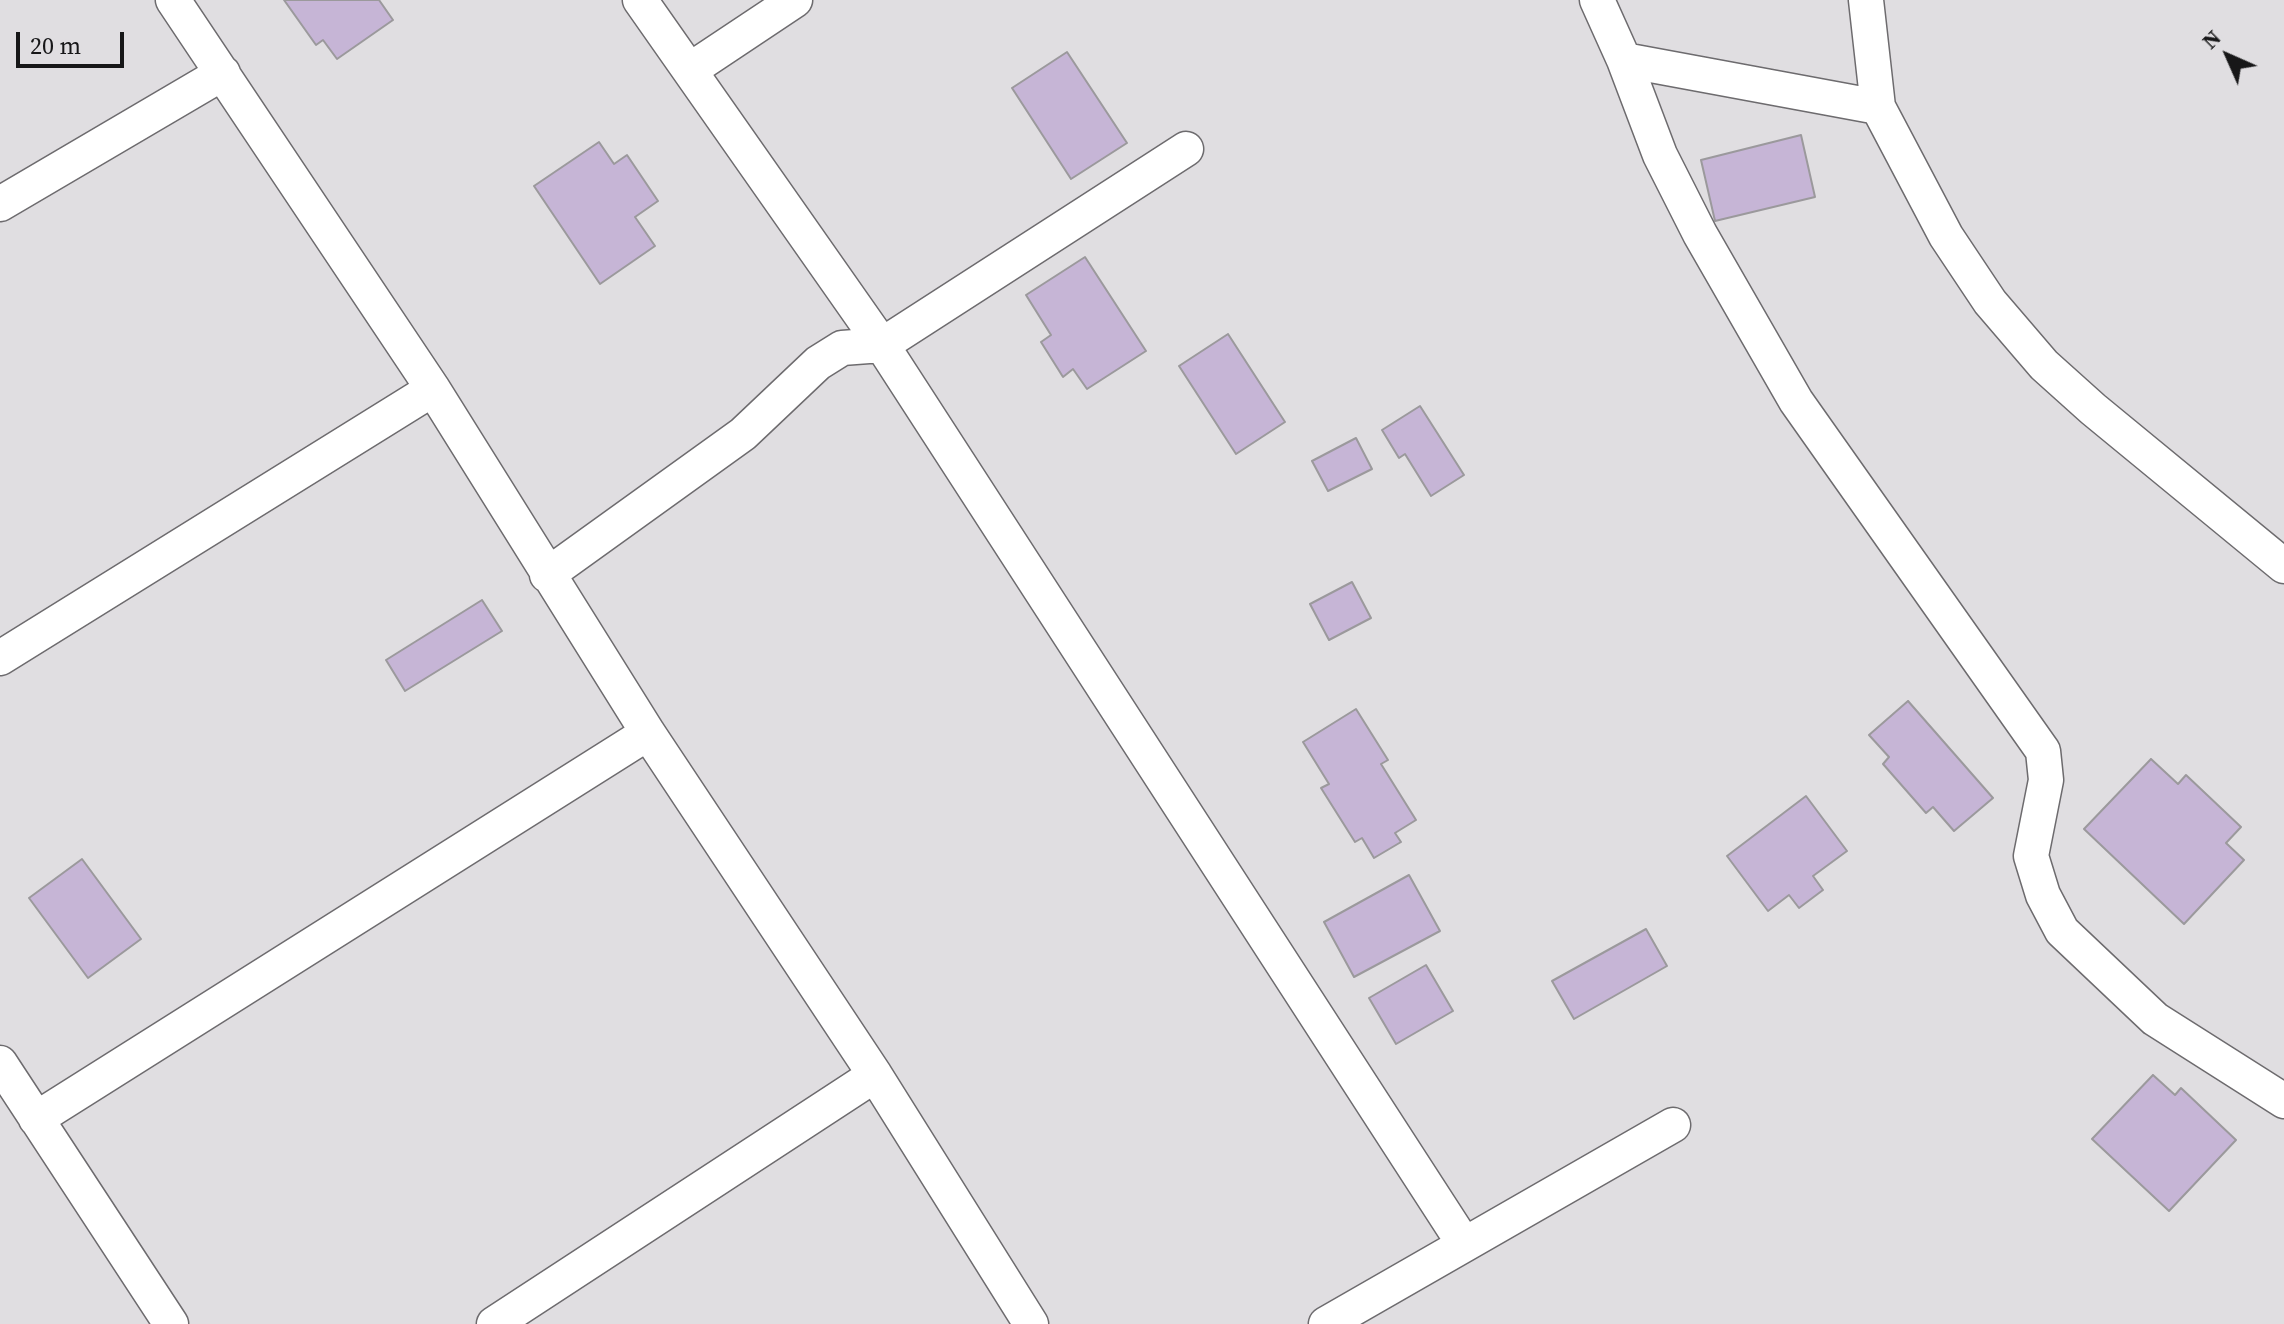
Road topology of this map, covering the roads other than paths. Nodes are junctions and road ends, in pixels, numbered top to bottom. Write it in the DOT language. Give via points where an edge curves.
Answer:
graph roads {
  1 [pos="173,0"];
  2 [pos="640,0"];
  3 [pos="795,0"];
  4 [pos="1597,0"];
  5 [pos="1866,0"];
  6 [pos="1624,60"];
  7 [pos="690,70"];
  8 [pos="223,73"];
  9 [pos="1878,107"];
  10 [pos="1186,149"];
  11 [pos="0,204"];
  12 [pos="882,345"];
  13 [pos="433,389"];
  14 [pos="2284,566"];
  15 [pos="547,575"];
  16 [pos="0,658"];
  17 [pos="648,733"];
  18 [pos="0,1063"];
  19 [pos="875,1075"];
  20 [pos="2284,1101"];
  21 [pos="36,1119"];
  22 [pos="1673,1125"];
  23 [pos="1464,1244"];
  24 [pos="171,1324"];
  25 [pos="494,1324"];
  26 [pos="1031,1324"];
  27 [pos="1326,1324"];
  1 -- 8 [label="street"];
  2 -- 7 [label="street"];
  3 -- 7 [label="street"];
  4 -- 6 [label="street"];
  5 -- 9 [label="street"];
  6 -- 9 [label="street"];
  6 -- 20 [label="street" via="1666,168 1796,401 2043,751 2046,780 2031,856 2062,931 2155,1019"];
  7 -- 12 [label="street"];
  8 -- 11 [label="street"];
  8 -- 13 [label="street"];
  9 -- 14 [label="street" via="1946,236 1990,302 2044,365"];
  10 -- 12 [label="street"];
  12 -- 15 [label="street" via="842,348 818,363 743,434"];
  12 -- 23 [label="street"];
  13 -- 15 [label="street"];
  13 -- 16 [label="street"];
  15 -- 17 [label="street"];
  17 -- 19 [label="street"];
  17 -- 21 [label="street"];
  18 -- 21 [label="street"];
  19 -- 25 [label="street"];
  19 -- 26 [label="street"];
  21 -- 24 [label="street"];
  22 -- 23 [label="street"];
  23 -- 27 [label="street"];
}
